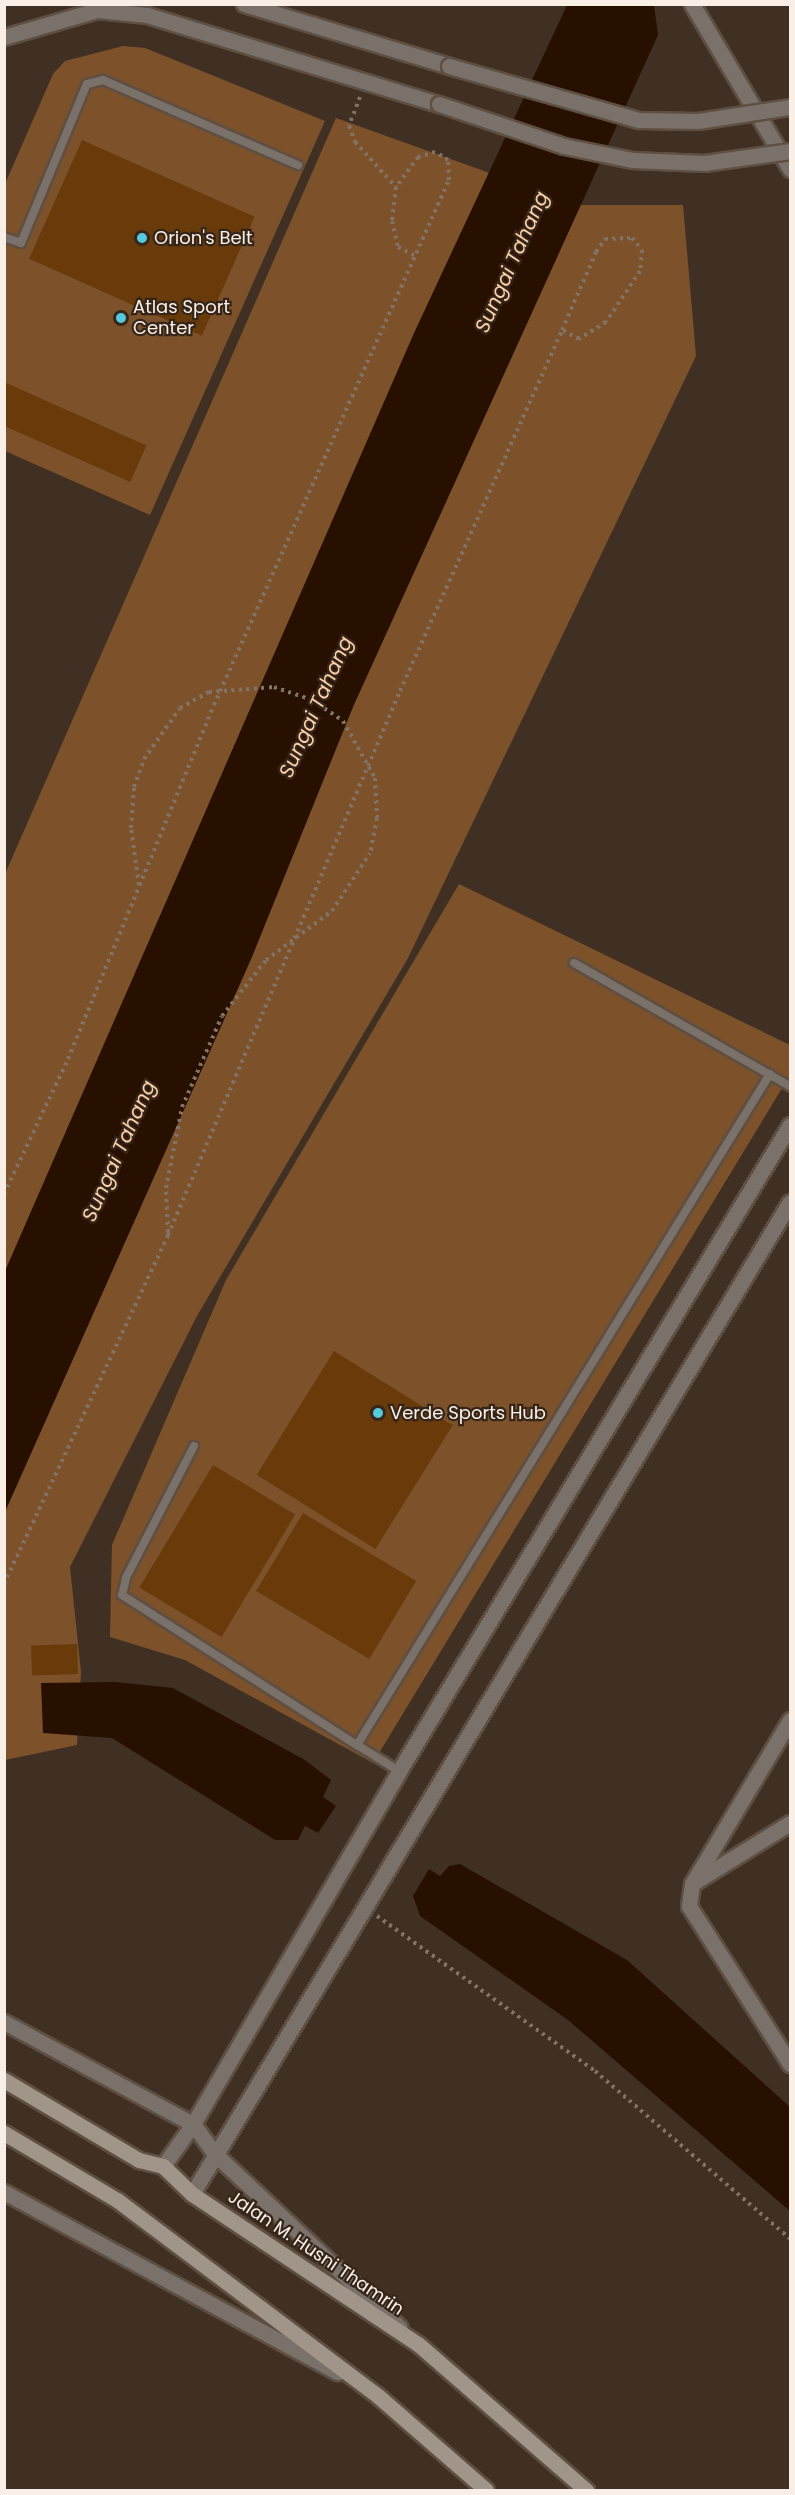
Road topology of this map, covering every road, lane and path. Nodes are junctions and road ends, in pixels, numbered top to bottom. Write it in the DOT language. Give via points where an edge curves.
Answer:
graph roads {
  1 [pos="244,4"];
  2 [pos="692,4"];
  3 [pos="4,37"];
  4 [pos="366,82"];
  5 [pos="790,107"];
  6 [pos="790,151"];
  7 [pos="298,165"];
  8 [pos="790,169"];
  9 [pos="396,187"];
  10 [pos="4,237"];
  11 [pos="414,255"];
  12 [pos="562,330"];
  13 [pos="139,886"];
  14 [pos="294,939"];
  15 [pos="574,963"];
  16 [pos="770,1074"];
  17 [pos="790,1086"];
  18 [pos="790,1125"];
  19 [pos="4,1194"];
  20 [pos="790,1202"];
  21 [pos="168,1235"];
  22 [pos="194,1446"];
  23 [pos="4,1584"];
  24 [pos="790,1720"];
  25 [pos="357,1745"];
  26 [pos="399,1771"];
  27 [pos="790,1823"];
  28 [pos="692,1884"];
  29 [pos="364,1908"];
  30 [pos="4,2022"];
  31 [pos="790,2064"];
  32 [pos="4,2080"];
  33 [pos="193,2124"];
  34 [pos="4,2133"];
  35 [pos="215,2154"];
  36 [pos="162,2166"];
  37 [pos="4,2192"];
  38 [pos="192,2194"];
  39 [pos="790,2239"];
  40 [pos="418,2344"];
  41 [pos="378,2396"];
  42 [pos="486,2490"];
  43 [pos="586,2490"];
  1 -- 5 [label="street, bridge" via="639,120 698,121"];
  2 -- 8 [label="street"];
  3 -- 4 [label="street" via="97,10 147,15"];
  4 -- 6 [label="street, bridge" via="564,146 632,160 704,163"];
  4 -- 9 [label="path" via="348,126 355,142"];
  7 -- 10 [label="lane" via="103,80 87,84 21,243"];
  9 -- 11 [label="path" via="392,221 398,247"];
  9 -- 11 [label="path" via="418,157 435,152 448,160 449,180"];
  11 -- 13 [label="path"];
  12 -- 12 [label="path" via="579,339 606,322 640,271 642,250 632,238 605,239"];
  12 -- 14 [label="path"];
  13 -- 14 [label="path, bridge" via="131,828 134,787 144,759 180,708 209,692 274,687 312,699 343,720 375,778 377,818 370,853 332,910"];
  13 -- 19 [label="path" via="68,1059"];
  14 -- 21 [label="path"];
  14 -- 21 [label="path" via="266,960 222,1016 197,1064 182,1107 166,1188"];
  15 -- 16 [label="lane"];
  16 -- 17 [label="lane"];
  16 -- 25 [label="lane"];
  18 -- 26 [label="street"];
  20 -- 29 [label="street"];
  21 -- 23 [label="path"];
  22 -- 25 [label="lane" via="126,1578 122,1595"];
  24 -- 28 [label="street"];
  25 -- 26 [label="lane"];
  26 -- 33 [label="street"];
  27 -- 28 [label="street"];
  28 -- 31 [label="street" via="689,1906 698,1925"];
  29 -- 35 [label="street"];
  29 -- 39 [label="path" via="595,2072"];
  30 -- 33 [label="street"];
  32 -- 36 [label="main road, Jalan M. Husni Thamrin" via="139,2160"];
  33 -- 35 [label="street"];
  33 -- 36 [label="street"];
  34 -- 41 [label="main road" via="117,2200"];
  35 -- 38 [label="street"];
  35 -- 40 [label="street"];
  36 -- 38 [label="main road, Jalan M. Husni Thamrin"];
  37 -- 41 [label="street" via="227,2308"];
  38 -- 40 [label="main road, Jalan M. Husni Thamrin"];
  40 -- 43 [label="main road, Jalan M. Husni Thamrin"];
  41 -- 42 [label="main road"];
}
